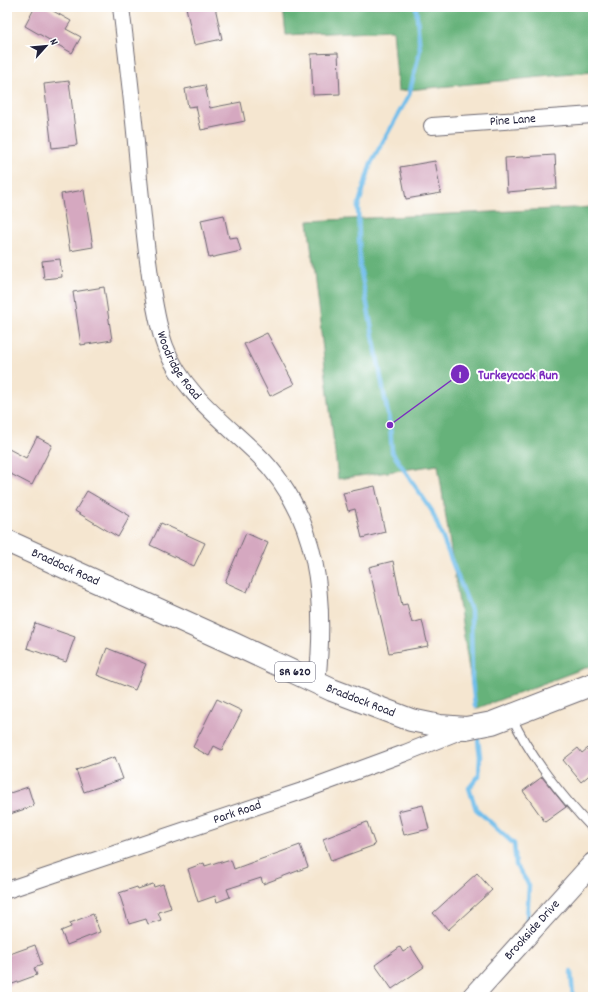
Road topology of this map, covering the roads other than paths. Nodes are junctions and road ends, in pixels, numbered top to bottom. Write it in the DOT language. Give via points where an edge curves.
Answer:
graph roads {
  1 [pos="121,7"];
  2 [pos="593,115"];
  3 [pos="432,126"];
  4 [pos="7,541"];
  5 [pos="317,683"];
  6 [pos="593,684"];
  7 [pos="511,716"];
  8 [pos="466,728"];
  9 [pos="593,829"];
  10 [pos="593,863"];
  11 [pos="7,890"];
  12 [pos="472,997"];
  1 -- 5 [label="street, Woodridge Road" via="134,115 146,253 157,321 165,346 187,385 278,477 303,521 311,545 320,605 321,649"];
  2 -- 3 [label="street, Pine Lane"];
  4 -- 5 [label="main road, Braddock Road / SR 620"];
  5 -- 8 [label="main road, Braddock Road / SR 620" via="411,720"];
  6 -- 7 [label="main road, Braddock Road / SR 620"];
  7 -- 8 [label="main road, Braddock Road / SR 620"];
  7 -- 9 [label="lane" via="537,760"];
  8 -- 11 [label="street, Park Road" via="302,791"];
  10 -- 12 [label="street, Brookside Drive"];
}
